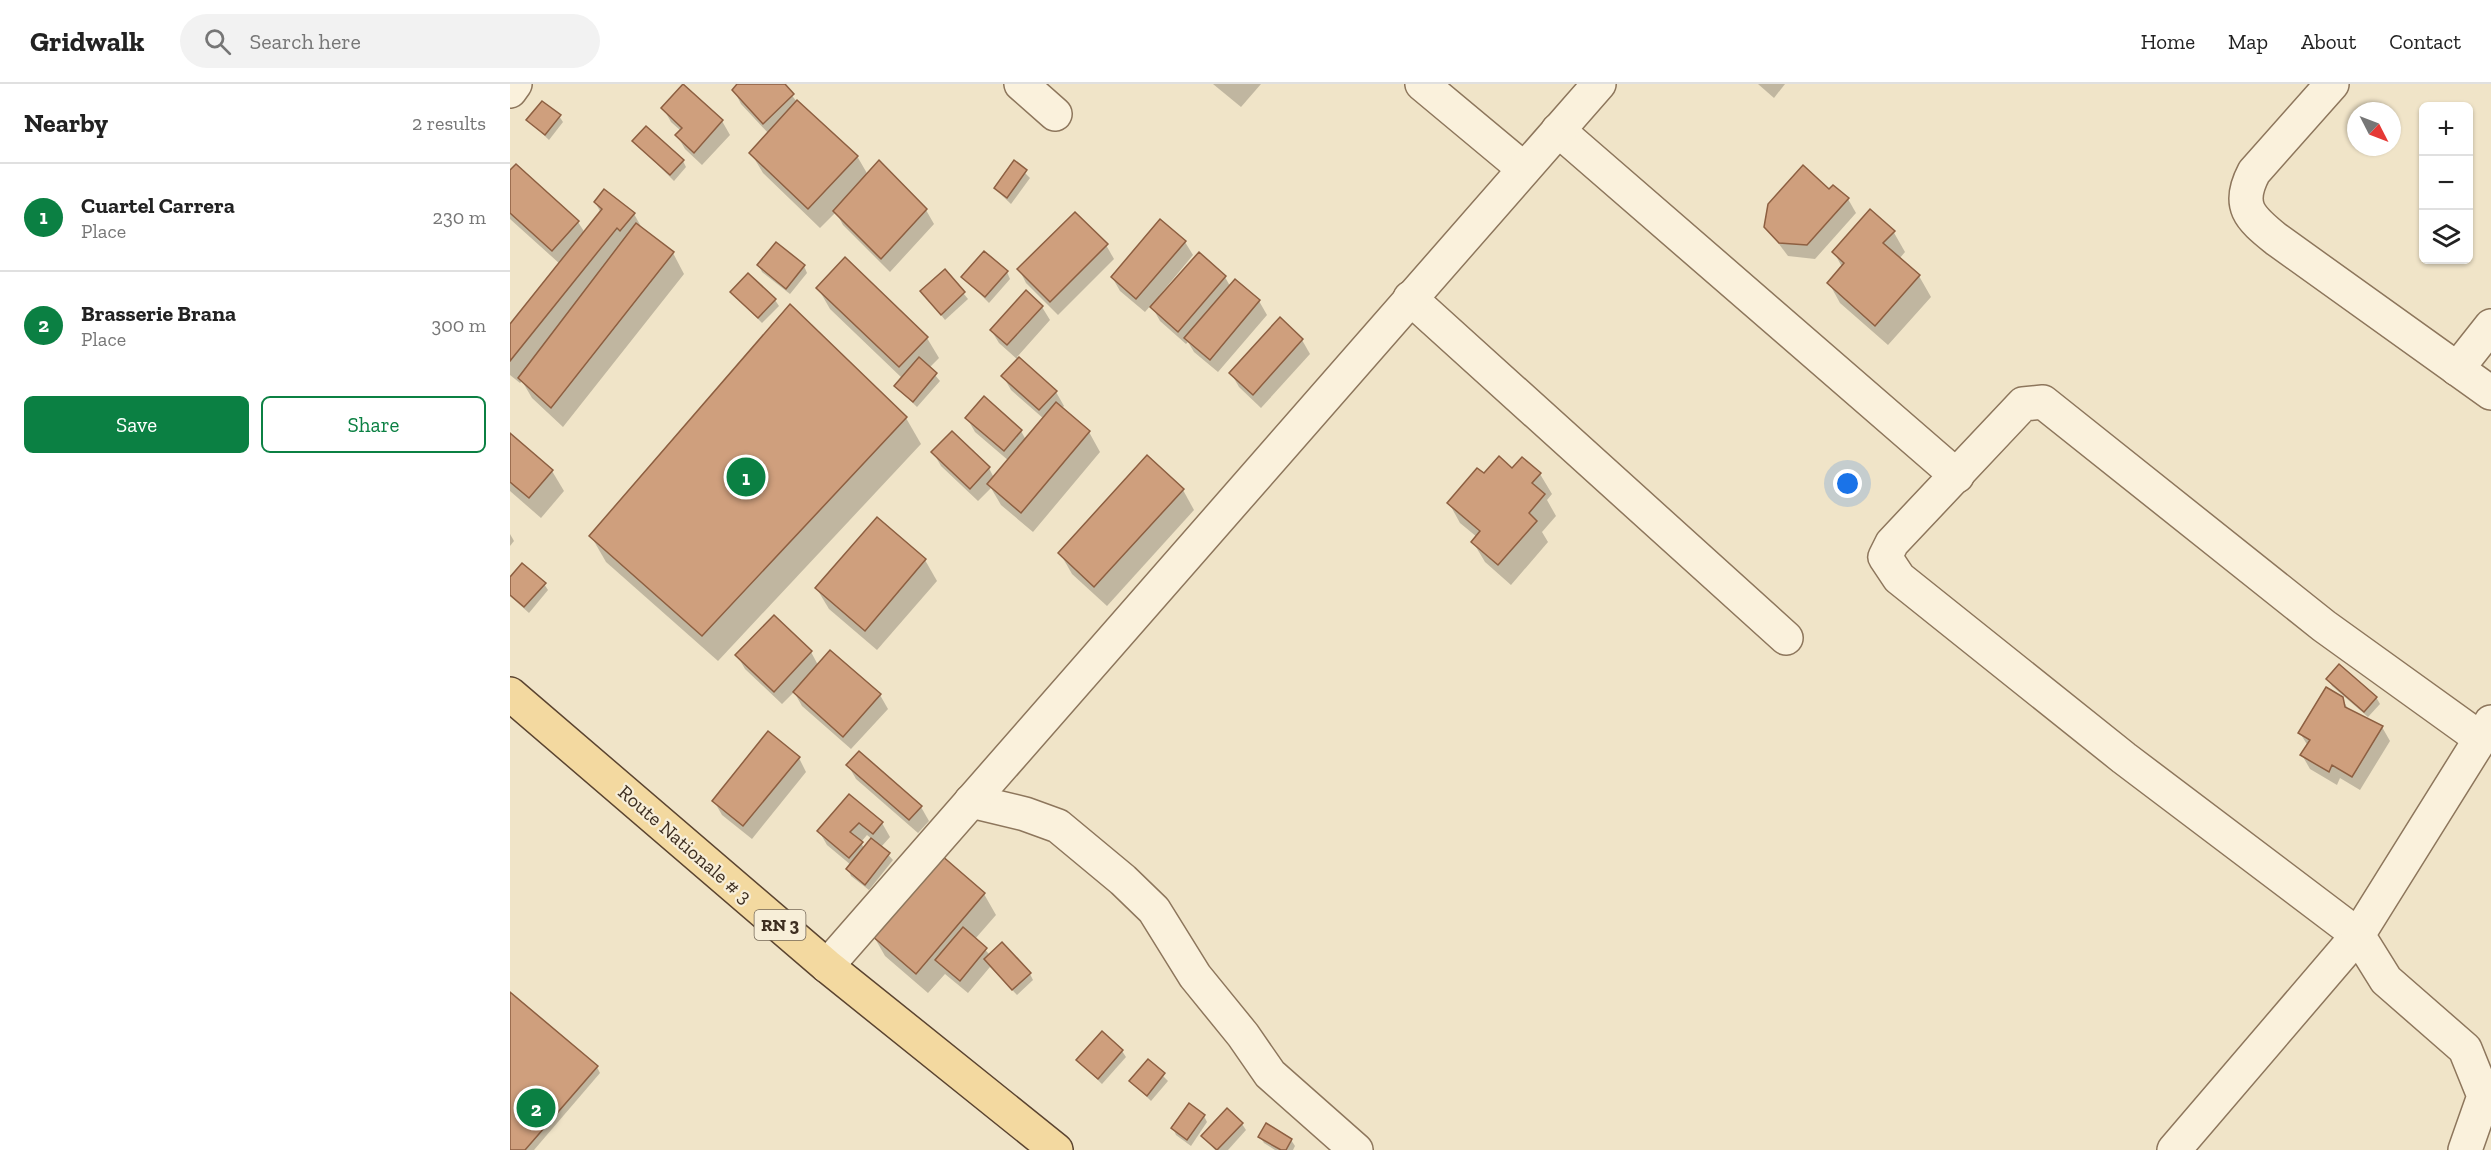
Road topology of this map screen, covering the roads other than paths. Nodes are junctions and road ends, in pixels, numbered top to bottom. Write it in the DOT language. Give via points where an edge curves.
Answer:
graph roads {
  1 [pos="514,84"];
  2 [pos="1021,84"];
  3 [pos="1422,84"];
  4 [pos="1599,84"];
  5 [pos="2332,84"];
  6 [pos="510,91"];
  7 [pos="1055,114"];
  8 [pos="1558,130"];
  9 [pos="1524,169"];
  10 [pos="1410,298"];
  11 [pos="2491,326"];
  12 [pos="2457,369"];
  13 [pos="2491,393"];
  14 [pos="1957,476"];
  15 [pos="1786,638"];
  16 [pos="510,694"];
  17 [pos="2486,730"];
  18 [pos="971,801"];
  19 [pos="2358,935"];
  20 [pos="827,966"];
  21 [pos="1056,1150"];
  22 [pos="1356,1150"];
  23 [pos="2174,1150"];
  24 [pos="2465,1150"];
  1 -- 6 [label="street"];
  2 -- 7 [label="street"];
  3 -- 9 [label="street"];
  4 -- 8 [label="street"];
  5 -- 12 [label="street" via="2254,172 2245,188 2245,205 2255,222 2276,239"];
  8 -- 9 [label="street"];
  8 -- 14 [label="street"];
  9 -- 10 [label="street"];
  10 -- 15 [label="street"];
  10 -- 18 [label="street"];
  11 -- 12 [label="street"];
  12 -- 13 [label="street"];
  14 -- 17 [label="street" via="2023,404 2043,402 2324,626"];
  14 -- 19 [label="street" via="1892,543 1885,557 1899,578 2124,758"];
  16 -- 20 [label="main road, Route Nationale # 3 / RN 3"];
  17 -- 19 [label="street"];
  18 -- 20 [label="street"];
  18 -- 22 [label="street" via="1058,826 1123,880 1154,909 1195,976 1270,1074"];
  19 -- 23 [label="street"];
  19 -- 24 [label="street" via="2386,980 2465,1049 2484,1096"];
  20 -- 21 [label="main road, Route Nationale # 3 / RN 3"];
}
